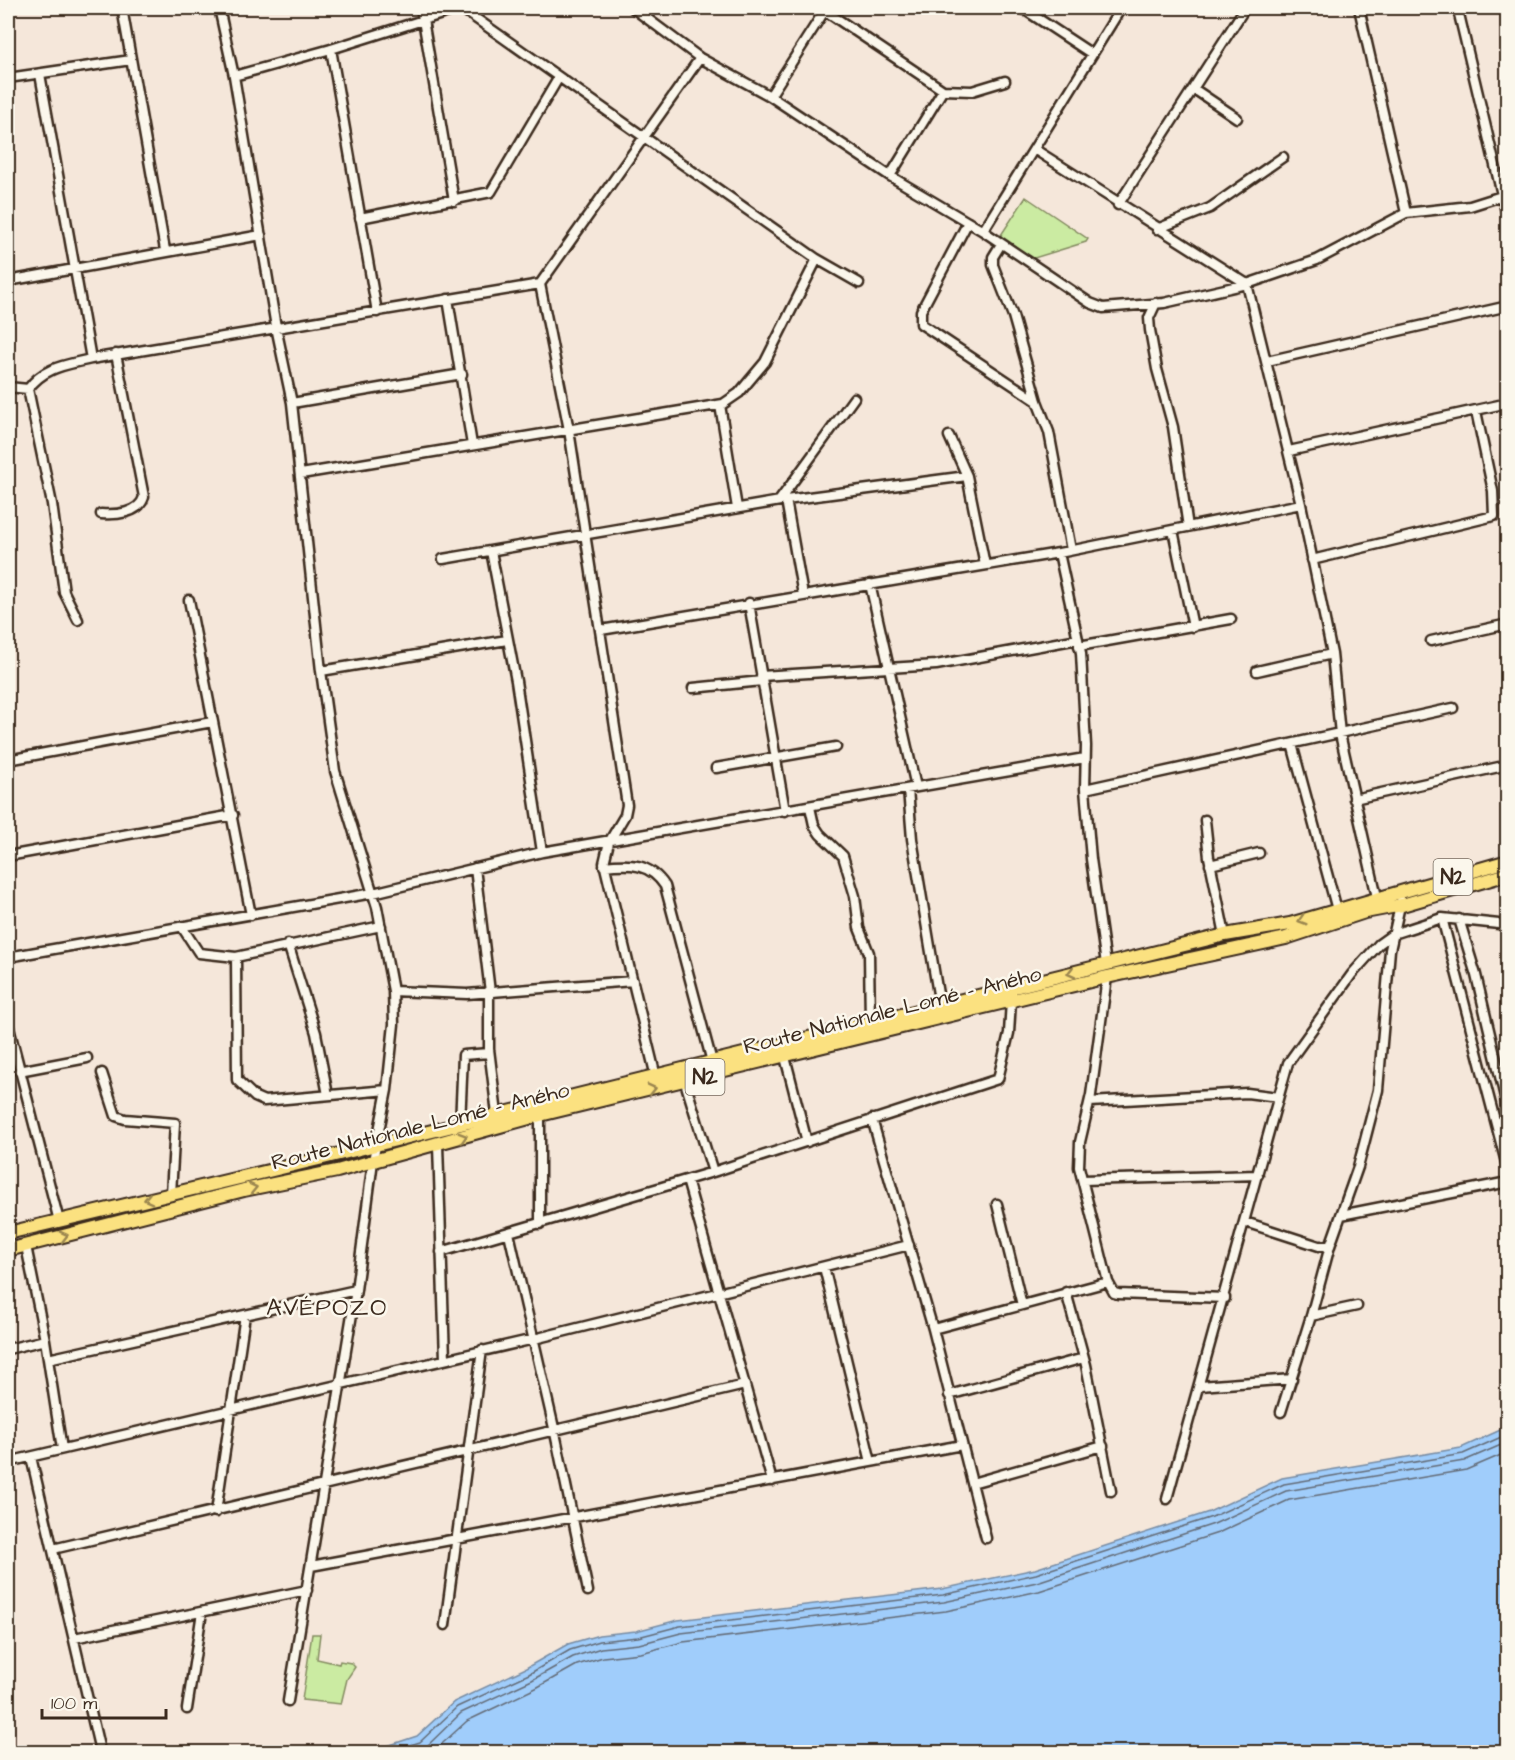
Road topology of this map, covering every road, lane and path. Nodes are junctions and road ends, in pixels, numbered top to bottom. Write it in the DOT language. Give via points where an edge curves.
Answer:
graph roads {
  1 [pos="122,8"];
  2 [pos="219,8"];
  3 [pos="421,8"];
  4 [pos="633,8"];
  5 [pos="1022,8"];
  6 [pos="1121,8"];
  7 [pos="1245,8"];
  8 [pos="1359,8"];
  9 [pos="1449,8"];
  10 [pos="823,9"];
  11 [pos="1461,9"];
  12 [pos="423,20"];
  13 [pos="331,49"];
  14 [pos="1092,54"];
  15 [pos="700,58"];
  16 [pos="131,60"];
  17 [pos="40,74"];
  18 [pos="234,76"];
  19 [pos="559,77"];
  20 [pos="8,78"];
  21 [pos="1005,81"];
  22 [pos="1194,89"];
  23 [pos="943,90"];
  24 [pos="770,96"];
  25 [pos="1238,118"];
  26 [pos="643,136"];
  27 [pos="1034,149"];
  28 [pos="1283,157"];
  29 [pos="890,176"];
  30 [pos="1504,196"];
  31 [pos="454,201"];
  32 [pos="1118,205"];
  33 [pos="1406,213"];
  34 [pos="360,218"];
  35 [pos="1508,220"];
  36 [pos="968,222"];
  37 [pos="1157,229"];
  38 [pos="983,231"];
  39 [pos="261,235"];
  40 [pos="1001,244"];
  41 [pos="165,250"];
  42 [pos="817,258"];
  43 [pos="74,269"];
  44 [pos="8,281"];
  45 [pos="859,283"];
  46 [pos="540,284"];
  47 [pos="1247,285"];
  48 [pos="448,299"];
  49 [pos="1156,303"];
  50 [pos="1508,306"];
  51 [pos="377,312"];
  52 [pos="276,327"];
  53 [pos="116,354"];
  54 [pos="90,359"];
  55 [pos="1267,361"];
  56 [pos="462,374"];
  57 [pos="8,387"];
  58 [pos="28,389"];
  59 [pos="855,398"];
  60 [pos="1037,401"];
  61 [pos="292,403"];
  62 [pos="1508,404"];
  63 [pos="720,405"];
  64 [pos="1476,411"];
  65 [pos="568,430"];
  66 [pos="949,436"];
  67 [pos="472,445"];
  68 [pos="1288,451"];
  69 [pos="301,474"];
  70 [pos="967,476"];
  71 [pos="782,501"];
  72 [pos="1301,504"];
  73 [pos="738,508"];
  74 [pos="101,514"];
  75 [pos="1188,526"];
  76 [pos="1173,530"];
  77 [pos="586,535"];
  78 [pos="1071,550"];
  79 [pos="491,551"];
  80 [pos="1059,553"];
  81 [pos="443,559"];
  82 [pos="1312,560"];
  83 [pos="985,565"];
  84 [pos="870,584"];
  85 [pos="802,595"];
  86 [pos="189,600"];
  87 [pos="749,603"];
  88 [pos="1232,619"];
  89 [pos="78,620"];
  90 [pos="1508,624"];
  91 [pos="1193,627"];
  92 [pos="601,630"];
  93 [pos="507,640"];
  94 [pos="1431,641"];
  95 [pos="1079,642"];
  96 [pos="1332,654"];
  97 [pos="889,668"];
  98 [pos="321,671"];
  99 [pos="1257,671"];
  100 [pos="762,678"];
  101 [pos="693,688"];
  102 [pos="1454,708"];
  103 [pos="212,722"];
  104 [pos="1340,734"];
  105 [pos="1292,744"];
  106 [pos="836,747"];
  107 [pos="1085,758"];
  108 [pos="776,759"];
  109 [pos="8,760"];
  110 [pos="1508,765"];
  111 [pos="716,768"];
  112 [pos="912,788"];
  113 [pos="1085,789"];
  114 [pos="1354,799"];
  115 [pos="810,807"];
  116 [pos="785,811"];
  117 [pos="233,815"];
  118 [pos="1205,819"];
  119 [pos="609,842"];
  120 [pos="542,852"];
  121 [pos="1259,853"];
  122 [pos="8,856"];
  123 [pos="1508,861"];
  124 [pos="1210,865"];
  125 [pos="604,866"];
  126 [pos="475,868"];
  127 [pos="1508,874"];
  128 [pos="1398,891"];
  129 [pos="373,893"];
  130 [pos="1377,897"];
  131 [pos="1402,905"];
  132 [pos="1337,910"];
  133 [pos="251,915"];
  134 [pos="1442,918"];
  135 [pos="1459,919"];
  136 [pos="1508,925"];
  137 [pos="381,926"];
  138 [pos="182,927"];
  139 [pos="1393,934"];
  140 [pos="1225,935"];
  141 [pos="288,944"];
  142 [pos="8,957"];
  143 [pos="236,957"];
  144 [pos="1106,964"];
  145 [pos="1107,977"];
  146 [pos="633,981"];
  147 [pos="393,991"];
  148 [pos="489,992"];
  149 [pos="1011,1001"];
  150 [pos="940,1006"];
  151 [pos="8,1023"];
  152 [pos="870,1024"];
  153 [pos="489,1053"];
  154 [pos="785,1057"];
  155 [pos="87,1058"];
  156 [pos="12,1061"];
  157 [pos="712,1062"];
  158 [pos="19,1071"];
  159 [pos="102,1073"];
  160 [pos="656,1077"];
  161 [pos="685,1082"];
  162 [pos="387,1090"];
  163 [pos="328,1095"];
  164 [pos="1278,1097"];
  165 [pos="1090,1102"];
  166 [pos="1508,1110"];
  167 [pos="497,1114"];
  168 [pos="540,1115"];
  169 [pos="872,1119"];
  170 [pos="460,1124"];
  171 [pos="807,1142"];
  172 [pos="377,1144"];
  173 [pos="438,1144"];
  174 [pos="373,1161"];
  175 [pos="1508,1170"];
  176 [pos="713,1172"];
  177 [pos="1258,1175"];
  178 [pos="687,1180"];
  179 [pos="1083,1180"];
  180 [pos="1508,1182"];
  181 [pos="171,1194"];
  182 [pos="996,1204"];
  183 [pos="1341,1215"];
  184 [pos="59,1221"];
  185 [pos="1245,1222"];
  186 [pos="540,1224"];
  187 [pos="8,1233"];
  188 [pos="509,1233"];
  189 [pos="909,1245"];
  190 [pos="26,1246"];
  191 [pos="1329,1246"];
  192 [pos="8,1250"];
  193 [pos="441,1252"];
  194 [pos="824,1267"];
  195 [pos="1108,1282"];
  196 [pos="356,1290"];
  197 [pos="719,1292"];
  198 [pos="1066,1292"];
  199 [pos="1225,1298"];
  200 [pos="1022,1305"];
  201 [pos="1357,1306"];
  202 [pos="245,1315"];
  203 [pos="1311,1316"];
  204 [pos="933,1329"];
  205 [pos="534,1339"];
  206 [pos="45,1340"];
  207 [pos="8,1350"];
  208 [pos="482,1350"];
  209 [pos="1084,1358"];
  210 [pos="48,1359"];
  211 [pos="445,1359"];
  212 [pos="1292,1379"];
  213 [pos="340,1383"];
  214 [pos="745,1385"];
  215 [pos="1200,1386"];
  216 [pos="950,1395"];
  217 [pos="230,1410"];
  218 [pos="1281,1412"];
  219 [pos="555,1428"];
  220 [pos="962,1445"];
  221 [pos="1103,1446"];
  222 [pos="62,1449"];
  223 [pos="469,1450"];
  224 [pos="31,1457"];
  225 [pos="8,1462"];
  226 [pos="871,1462"];
  227 [pos="772,1481"];
  228 [pos="972,1483"];
  229 [pos="324,1485"];
  230 [pos="1111,1491"];
  231 [pos="1167,1499"];
  232 [pos="216,1512"];
  233 [pos="573,1518"];
  234 [pos="986,1538"];
  235 [pos="458,1539"];
  236 [pos="53,1549"];
  237 [pos="311,1566"];
  238 [pos="307,1590"];
  239 [pos="588,1591"];
  240 [pos="202,1612"];
  241 [pos="445,1625"];
  242 [pos="74,1638"];
  243 [pos="288,1701"];
  244 [pos="187,1709"];
  245 [pos="100,1751"];
  1 -- 16 [label="street"];
  2 -- 18 [label="street"];
  3 -- 12 [label="street"];
  4 -- 15 [label="street"];
  5 -- 14 [label="street"];
  6 -- 14 [label="street"];
  7 -- 22 [label="street"];
  8 -- 33 [label="street"];
  9 -- 11 [label="street"];
  10 -- 23 [label="street"];
  10 -- 24 [label="street"];
  11 -- 30 [label="street"];
  12 -- 13 [label="street"];
  12 -- 19 [label="street" via="461,8"];
  12 -- 31 [label="street"];
  13 -- 18 [label="street"];
  13 -- 34 [label="street"];
  14 -- 27 [label="street"];
  15 -- 24 [label="street"];
  15 -- 26 [label="street"];
  16 -- 17 [label="street"];
  16 -- 41 [label="street"];
  17 -- 20 [label="street"];
  17 -- 43 [label="street"];
  18 -- 39 [label="street"];
  19 -- 26 [label="street"];
  19 -- 31 [label="street" via="495,188 485,195"];
  21 -- 23 [label="street" via="972,91"];
  22 -- 25 [label="street"];
  22 -- 32 [label="street"];
  23 -- 29 [label="street"];
  24 -- 29 [label="street"];
  26 -- 42 [label="street"];
  26 -- 46 [label="street"];
  27 -- 32 [label="street"];
  27 -- 38 [label="street"];
  28 -- 37 [label="street" via="1210,208"];
  29 -- 36 [label="street"];
  30 -- 33 [label="street" via="1470,206"];
  30 -- 35 [label="street"];
  31 -- 34 [label="street"];
  32 -- 37 [label="street"];
  33 -- 47 [label="street" via="1317,260"];
  34 -- 51 [label="street"];
  36 -- 38 [label="street"];
  36 -- 60 [label="street" via="921,311 921,324"];
  37 -- 47 [label="street"];
  38 -- 40 [label="street"];
  39 -- 41 [label="street"];
  39 -- 52 [label="street"];
  40 -- 49 [label="street" via="1103,308"];
  40 -- 60 [label="street" via="993,265 1018,331"];
  41 -- 43 [label="street"];
  42 -- 45 [label="street"];
  42 -- 63 [label="street" via="765,362 739,393"];
  43 -- 44 [label="street"];
  43 -- 54 [label="street"];
  46 -- 48 [label="street"];
  46 -- 65 [label="street"];
  47 -- 49 [label="street"];
  47 -- 55 [label="street"];
  48 -- 51 [label="street"];
  48 -- 56 [label="street"];
  49 -- 75 [label="street" via="1149,318 1150,330 1173,427"];
  50 -- 55 [label="street"];
  51 -- 52 [label="street"];
  52 -- 53 [label="street"];
  52 -- 61 [label="street"];
  53 -- 54 [label="street"];
  53 -- 74 [label="street" via="144,497 124,513"];
  54 -- 58 [label="street" via="48,370 37,376"];
  55 -- 68 [label="street"];
  56 -- 61 [label="street"];
  56 -- 67 [label="street"];
  57 -- 58 [label="street"];
  58 -- 89 [label="street" via="52,504 64,592"];
  59 -- 71 [label="street"];
  60 -- 78 [label="street" via="1049,432"];
  61 -- 69 [label="street"];
  62 -- 64 [label="street"];
  63 -- 65 [label="street"];
  63 -- 73 [label="street"];
  64 -- 68 [label="street"];
  64 -- 82 [label="street" via="1494,516"];
  65 -- 67 [label="street"];
  65 -- 77 [label="street"];
  66 -- 70 [label="street"];
  67 -- 69 [label="street"];
  68 -- 72 [label="street"];
  69 -- 98 [label="street"];
  70 -- 71 [label="street"];
  70 -- 83 [label="street"];
  71 -- 73 [label="street"];
  71 -- 85 [label="street"];
  72 -- 75 [label="street"];
  72 -- 82 [label="street"];
  73 -- 77 [label="street"];
  75 -- 76 [label="street"];
  76 -- 78 [label="street"];
  76 -- 91 [label="street"];
  77 -- 79 [label="street"];
  77 -- 92 [label="street"];
  78 -- 80 [label="street"];
  79 -- 81 [label="street"];
  79 -- 93 [label="street"];
  80 -- 83 [label="street"];
  80 -- 95 [label="street"];
  82 -- 96 [label="street"];
  83 -- 84 [label="street"];
  84 -- 85 [label="street"];
  84 -- 97 [label="street"];
  85 -- 87 [label="street"];
  86 -- 103 [label="street"];
  87 -- 92 [label="street"];
  87 -- 100 [label="street"];
  88 -- 91 [label="street"];
  90 -- 94 [label="street"];
  91 -- 95 [label="street"];
  92 -- 119 [label="street" via="627,805"];
  93 -- 98 [label="street"];
  93 -- 120 [label="street"];
  95 -- 97 [label="street" via="936,665"];
  95 -- 107 [label="street"];
  96 -- 99 [label="street"];
  96 -- 104 [label="street"];
  97 -- 100 [label="street"];
  97 -- 112 [label="street"];
  98 -- 129 [label="street" via="335,771"];
  100 -- 101 [label="street"];
  100 -- 108 [label="street"];
  102 -- 104 [label="street"];
  103 -- 109 [label="street"];
  103 -- 117 [label="street"];
  104 -- 105 [label="street"];
  104 -- 114 [label="street"];
  105 -- 113 [label="street"];
  105 -- 132 [label="street"];
  106 -- 108 [label="street"];
  107 -- 112 [label="street"];
  107 -- 113 [label="street"];
  108 -- 111 [label="street"];
  108 -- 116 [label="street"];
  110 -- 114 [label="street"];
  112 -- 115 [label="street"];
  112 -- 150 [label="street" via="912,839"];
  113 -- 144 [label="street"];
  114 -- 130 [label="street"];
  115 -- 116 [label="street"];
  115 -- 152 [label="street" via="820,834 843,855 852,885 859,928 870,953"];
  116 -- 119 [label="street"];
  117 -- 122 [label="street"];
  117 -- 133 [label="street"];
  118 -- 124 [label="street"];
  119 -- 120 [label="street"];
  119 -- 125 [label="street"];
  120 -- 126 [label="street"];
  121 -- 124 [label="street"];
  123 -- 128 [label="highway, N2"];
  124 -- 140 [label="street"];
  125 -- 146 [label="street"];
  125 -- 157 [label="street" via="629,863 648,868 666,886"];
  126 -- 129 [label="street"];
  126 -- 148 [label="street"];
  127 -- 131 [label="highway, Route Nationale Lomé - Aného / N2"];
  128 -- 130 [label="highway, Route Nationale Lomé - Aného / N2"];
  128 -- 131 [label="street"];
  129 -- 133 [label="street"];
  129 -- 137 [label="street"];
  130 -- 132 [label="highway, Route Nationale Lomé - Aného / N2"];
  131 -- 139 [label="street"];
  131 -- 145 [label="highway, Route Nationale Lomé - Aného / N2" via="1365,912 1286,938"];
  132 -- 140 [label="highway, Route Nationale Lomé - Aného / N2, one-way" via="1290,924"];
  133 -- 138 [label="street"];
  134 -- 135 [label="street"];
  134 -- 139 [label="street"];
  134 -- 175 [label="street"];
  135 -- 136 [label="street"];
  135 -- 166 [label="street"];
  137 -- 141 [label="street"];
  137 -- 147 [label="street"];
  138 -- 142 [label="street"];
  138 -- 143 [label="street" via="199,953"];
  139 -- 164 [label="street" via="1367,956 1326,1009 1288,1063"];
  139 -- 183 [label="street" via="1378,1089"];
  140 -- 144 [label="highway, Route Nationale Lomé - Aného / N2"];
  141 -- 143 [label="street"];
  141 -- 163 [label="street" via="316,1034"];
  143 -- 163 [label="street" via="237,1080 264,1101"];
  144 -- 150 [label="highway, Route Nationale Lomé - Aného / N2, one-way"];
  145 -- 149 [label="highway, Route Nationale Lomé - Aného / N2"];
  145 -- 165 [label="street"];
  146 -- 148 [label="street"];
  146 -- 160 [label="street"];
  147 -- 148 [label="street"];
  147 -- 162 [label="street"];
  148 -- 153 [label="street"];
  149 -- 154 [label="highway, Route Nationale Lomé - Aného / N2"];
  149 -- 169 [label="street" via="1009,1033 998,1079"];
  150 -- 152 [label="highway, Route Nationale Lomé - Aného / N2"];
  151 -- 156 [label="street"];
  152 -- 157 [label="highway, Route Nationale Lomé - Aného / N2"];
  153 -- 167 [label="street"];
  153 -- 170 [label="street" via="463,1054"];
  154 -- 161 [label="highway, Route Nationale Lomé - Aného / N2"];
  154 -- 171 [label="street"];
  155 -- 158 [label="street"];
  156 -- 158 [label="street"];
  157 -- 160 [label="highway, Route Nationale Lomé - Aného / N2"];
  158 -- 184 [label="street"];
  159 -- 181 [label="street" via="120,1119 175,1123"];
  160 -- 167 [label="highway, Route Nationale Lomé - Aného / N2"];
  168 -- 161 [label="highway, Route Nationale Lomé - Aného / N2, one-way"];
  161 -- 176 [label="street"];
  162 -- 163 [label="street"];
  162 -- 172 [label="street"];
  164 -- 165 [label="street" via="1247,1093"];
  164 -- 177 [label="street"];
  165 -- 179 [label="street" via="1079,1154"];
  167 -- 170 [label="highway, Route Nationale Lomé - Aného / N2"];
  173 -- 168 [label="highway, Route Nationale Lomé - Aného / N2, one-way"];
  168 -- 186 [label="street"];
  169 -- 171 [label="street"];
  169 -- 189 [label="street"];
  170 -- 172 [label="highway, Route Nationale Lomé - Aného / N2"];
  171 -- 176 [label="street"];
  172 -- 174 [label="street"];
  172 -- 181 [label="highway, Route Nationale Lomé - Aného / N2"];
  173 -- 174 [label="highway, Route Nationale Lomé - Aného / N2"];
  173 -- 193 [label="street"];
  190 -- 174 [label="highway, Route Nationale Lomé - Aného / N2, one-way"];
  174 -- 196 [label="street"];
  176 -- 178 [label="street"];
  177 -- 179 [label="street"];
  177 -- 185 [label="street"];
  178 -- 186 [label="street"];
  178 -- 197 [label="street"];
  179 -- 195 [label="street"];
  180 -- 183 [label="street"];
  181 -- 184 [label="highway, Route Nationale Lomé - Aného / N2, one-way"];
  182 -- 200 [label="street"];
  183 -- 191 [label="street"];
  184 -- 187 [label="highway, Route Nationale Lomé - Aného / N2"];
  185 -- 191 [label="street"];
  185 -- 199 [label="street"];
  186 -- 188 [label="street"];
  188 -- 193 [label="street"];
  188 -- 205 [label="street"];
  189 -- 194 [label="street"];
  189 -- 204 [label="street"];
  190 -- 192 [label="highway, Route Nationale Lomé - Aného / N2"];
  190 -- 206 [label="street"];
  191 -- 203 [label="street"];
  193 -- 211 [label="street"];
  194 -- 197 [label="street"];
  194 -- 226 [label="street"];
  195 -- 198 [label="street"];
  195 -- 199 [label="street" via="1118,1294"];
  196 -- 202 [label="street"];
  196 -- 213 [label="street"];
  197 -- 205 [label="street"];
  197 -- 214 [label="street"];
  198 -- 200 [label="street"];
  198 -- 209 [label="street"];
  199 -- 215 [label="street"];
  200 -- 204 [label="street"];
  201 -- 203 [label="street"];
  202 -- 210 [label="street"];
  202 -- 217 [label="street"];
  203 -- 212 [label="street"];
  204 -- 216 [label="street"];
  205 -- 208 [label="street"];
  205 -- 219 [label="street"];
  206 -- 207 [label="street"];
  206 -- 210 [label="street"];
  208 -- 211 [label="street"];
  208 -- 223 [label="street"];
  209 -- 216 [label="street"];
  209 -- 221 [label="street"];
  210 -- 222 [label="street"];
  211 -- 213 [label="street"];
  212 -- 215 [label="street"];
  212 -- 218 [label="street"];
  213 -- 217 [label="street"];
  213 -- 229 [label="street"];
  214 -- 219 [label="street"];
  214 -- 227 [label="street"];
  215 -- 231 [label="street"];
  216 -- 220 [label="street"];
  217 -- 222 [label="street"];
  217 -- 232 [label="street"];
  219 -- 223 [label="street"];
  219 -- 233 [label="street"];
  220 -- 226 [label="street"];
  220 -- 228 [label="street"];
  221 -- 228 [label="street"];
  221 -- 230 [label="street"];
  222 -- 224 [label="street"];
  223 -- 229 [label="street"];
  223 -- 235 [label="street"];
  224 -- 225 [label="street"];
  224 -- 236 [label="street"];
  226 -- 227 [label="street"];
  227 -- 233 [label="street"];
  228 -- 234 [label="street"];
  229 -- 232 [label="street"];
  229 -- 237 [label="street"];
  232 -- 236 [label="street"];
  233 -- 235 [label="street"];
  233 -- 239 [label="street"];
  235 -- 237 [label="street"];
  235 -- 241 [label="street"];
  236 -- 242 [label="street"];
  237 -- 238 [label="street"];
  238 -- 240 [label="street"];
  238 -- 243 [label="street"];
  240 -- 242 [label="street"];
  240 -- 244 [label="street"];
  242 -- 245 [label="street"];
}
